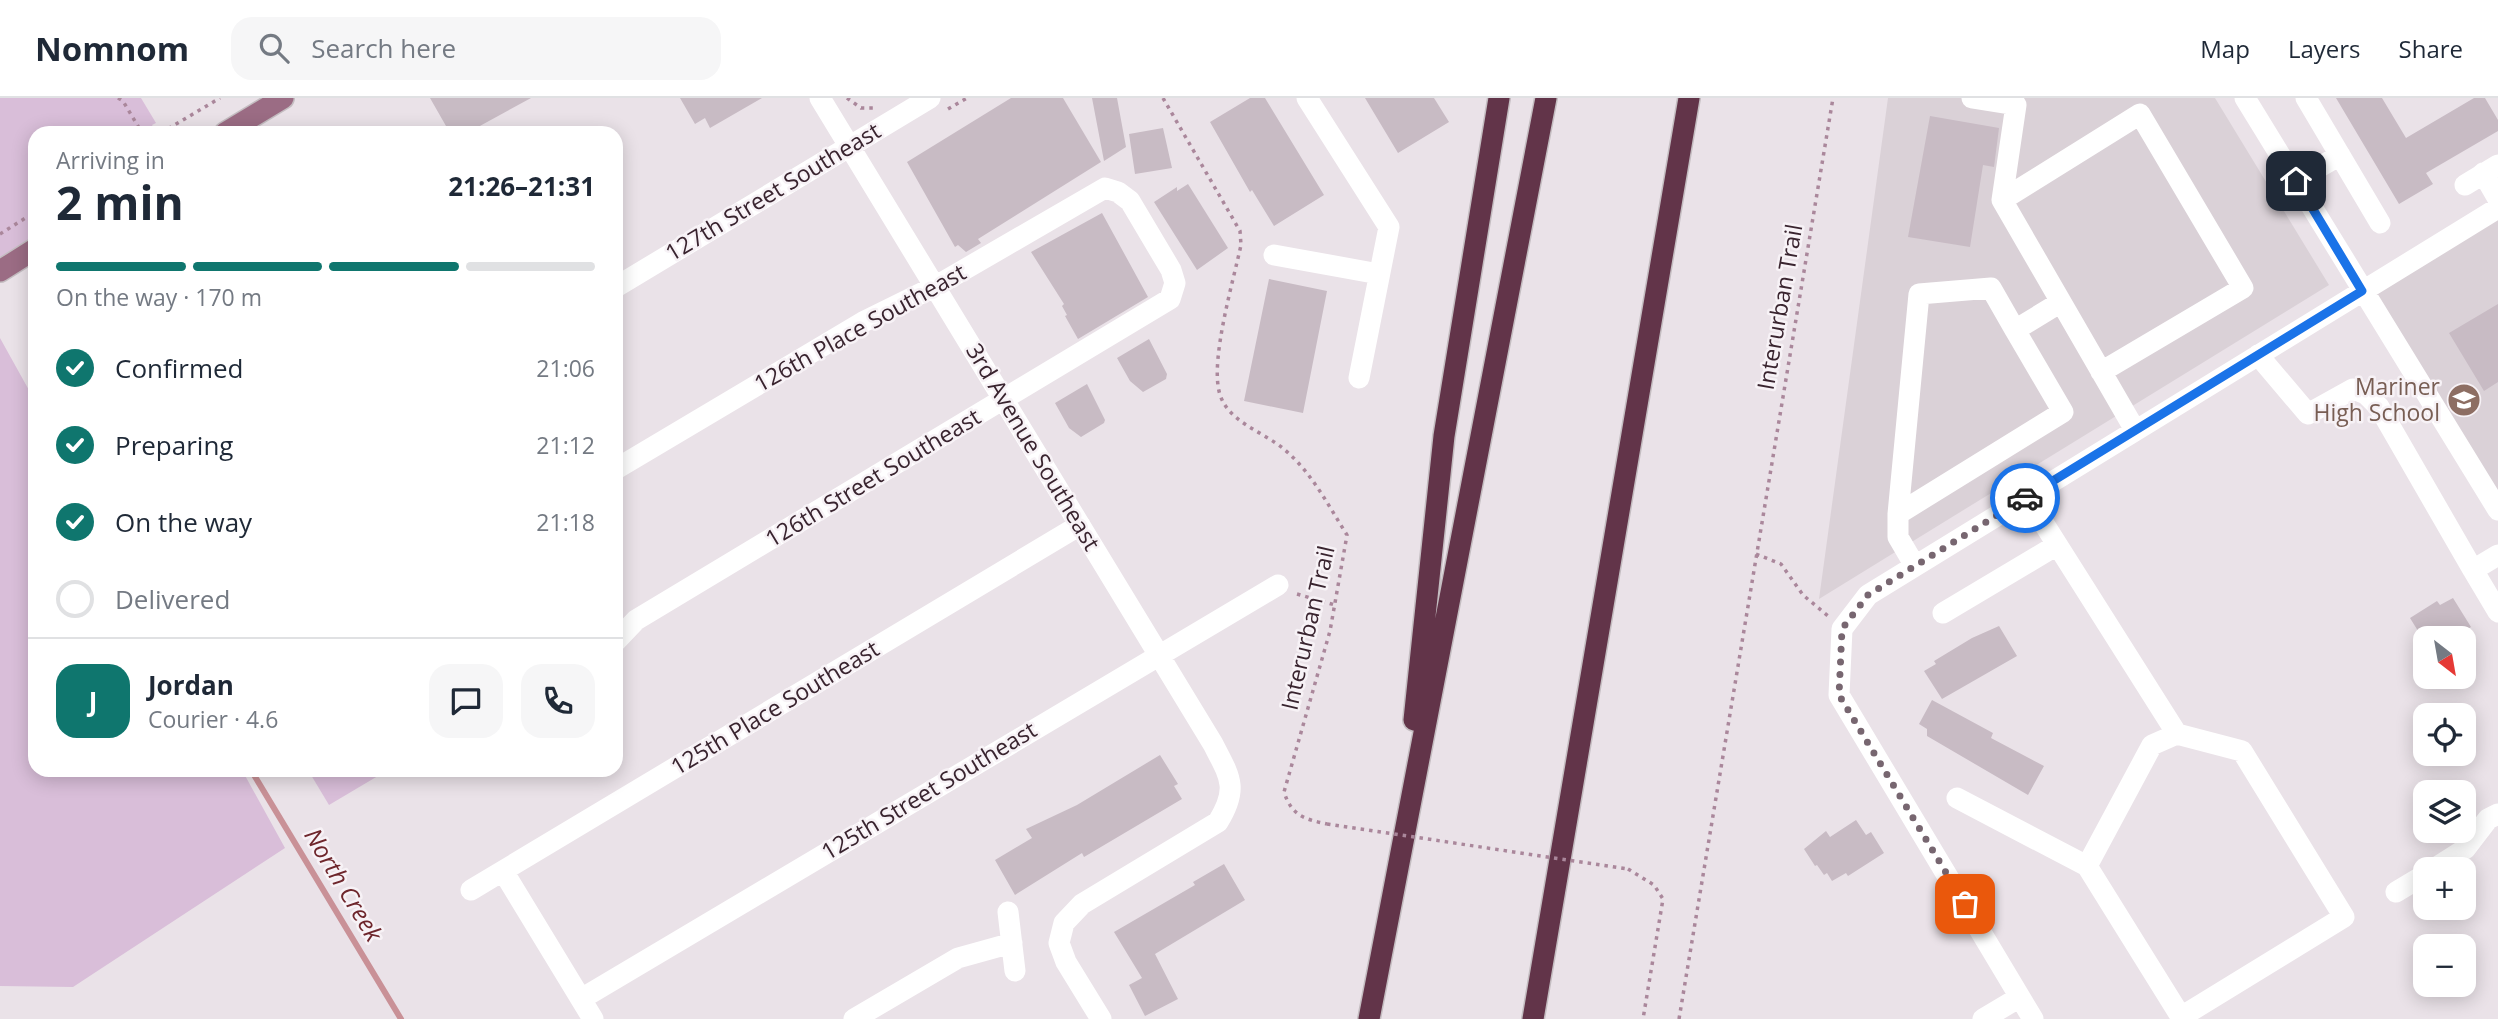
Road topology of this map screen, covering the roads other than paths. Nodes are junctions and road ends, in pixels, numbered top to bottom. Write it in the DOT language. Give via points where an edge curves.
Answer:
graph roads {
  1 [pos="283,98"];
  2 [pos="820,98"];
  3 [pos="930,98"];
  4 [pos="1307,98"];
  5 [pos="1499,98"];
  6 [pos="1546,98"];
  7 [pos="1689,98"];
  8 [pos="1697,98"];
  9 [pos="1972,98"];
  10 [pos="2245,98"];
  11 [pos="2306,98"];
  12 [pos="1685,121"];
  13 [pos="237,126"];
  14 [pos="850,145"];
  15 [pos="2340,155"];
  16 [pos="2491,169"];
  17 [pos="2296,181"];
  18 [pos="2465,185"];
  19 [pos="1105,188"];
  20 [pos="2498,199"];
  21 [pos="2002,200"];
  22 [pos="2498,208"];
  23 [pos="2380,223"];
  24 [pos="28,253"];
  25 [pos="1274,256"];
  26 [pos="0,271"];
  27 [pos="1379,274"];
  28 [pos="623,283"];
  29 [pos="936,286"];
  30 [pos="2362,291"];
  31 [pos="2061,302"];
  32 [pos="2015,330"];
  33 [pos="2258,355"];
  34 [pos="2101,372"];
  35 [pos="1359,378"];
  36 [pos="1004,400"];
  37 [pos="2135,430"];
  38 [pos="623,465"];
  39 [pos="2027,497"];
  40 [pos="2498,510"];
  41 [pos="1898,514"];
  42 [pos="1080,525"];
  43 [pos="2057,545"];
  44 [pos="2498,555"];
  45 [pos="1915,566"];
  46 [pos="2473,570"];
  47 [pos="1278,585"];
  48 [pos="2498,612"];
  49 [pos="1942,613"];
  50 [pos="626,618"];
  51 [pos="1159,654"];
  52 [pos="2177,734"];
  53 [pos="1957,798"];
  54 [pos="2498,814"];
  55 [pos="2452,857"];
  56 [pos="1398,865"];
  57 [pos="2087,866"];
  58 [pos="503,872"];
  59 [pos="2413,882"];
  60 [pos="471,890"];
  61 [pos="2396,892"];
  62 [pos="1008,912"];
  63 [pos="1012,943"];
  64 [pos="1015,971"];
  65 [pos="2020,997"];
  66 [pos="581,999"];
  67 [pos="593,1019"];
  68 [pos="854,1019"];
  69 [pos="1101,1019"];
  70 [pos="1368,1019"];
  71 [pos="1533,1019"];
  72 [pos="1983,1019"];
  73 [pos="2033,1019"];
  1 -- 13 [label="main road"];
  2 -- 14 [label="street, 3rd Avenue Southeast"];
  3 -- 14 [label="street, 127th Street Southeast"];
  4 -- 27 [label="street" via="1389,227"];
  5 -- 56 [label="highway" via="1444,436"];
  6 -- 56 [label="highway"];
  7 -- 12 [label="highway"];
  8 -- 12 [label="highway"];
  9 -- 21 [label="street" via="2016,105"];
  10 -- 17 [label="street"];
  11 -- 15 [label="street"];
  12 -- 71 [label="highway"];
  14 -- 28 [label="street, 127th Street Southeast"];
  14 -- 29 [label="street, 3rd Avenue Southeast"];
  15 -- 17 [label="street"];
  15 -- 23 [label="street"];
  16 -- 18 [label="street"];
  16 -- 20 [label="street"];
  17 -- 30 [label="street"];
  19 -- 29 [label="street, 126th Place Southeast"];
  19 -- 36 [label="street, 126th Street Southeast" via="1130,201 1171,270 1175,283 1170,299"];
  21 -- 31 [label="street"];
  21 -- 34 [label="street" via="2140,114 2243,288"];
  22 -- 30 [label="street"];
  24 -- 26 [label="main road"];
  25 -- 27 [label="street"];
  27 -- 35 [label="street"];
  29 -- 36 [label="street, 3rd Avenue Southeast"];
  29 -- 38 [label="street, 126th Place Southeast" via="863,322"];
  30 -- 33 [label="street"];
  30 -- 40 [label="street"];
  31 -- 32 [label="street"];
  31 -- 34 [label="street"];
  32 -- 41 [label="street" via="2063,412"];
  32 -- 41 [label="street" via="1991,288 1919,294"];
  33 -- 37 [label="street"];
  33 -- 46 [label="street" via="2308,414 2353,389 2366,394 2379,407"];
  34 -- 37 [label="street"];
  36 -- 42 [label="street, 3rd Avenue Southeast"];
  36 -- 50 [label="street, 126th Street Southeast"];
  37 -- 39 [label="street"];
  39 -- 43 [label="street"];
  39 -- 45 [label="street"];
  41 -- 45 [label="street" via="1898,537"];
  42 -- 51 [label="street, 3rd Avenue Southeast"];
  42 -- 58 [label="street, 125th Place Southeast"];
  43 -- 49 [label="street"];
  43 -- 52 [label="street"];
  44 -- 46 [label="street"];
  45 -- 65 [label="street" via="1868,595 1842,629 1839,695"];
  46 -- 48 [label="street"];
  47 -- 51 [label="street, 125th Street Southeast"];
  51 -- 66 [label="street, 125th Street Southeast"];
  51 -- 69 [label="street, 3rd Avenue Southeast" via="1231,778 1231,801 1218,822 1082,904 1064,923 1059,943 1066,962"];
  52 -- 57 [label="street" via="2152,745"];
  52 -- 57 [label="street" via="2242,751 2344,917 2181,1017"];
  53 -- 57 [label="street"];
  54 -- 55 [label="street"];
  56 -- 70 [label="highway"];
  58 -- 60 [label="street, 125th Place Southeast"];
  58 -- 66 [label="street"];
  59 -- 61 [label="street"];
  62 -- 63 [label="street"];
  63 -- 64 [label="street"];
  63 -- 68 [label="street" via="958,958"];
  65 -- 72 [label="street"];
  65 -- 73 [label="street"];
  66 -- 67 [label="street"];
}
